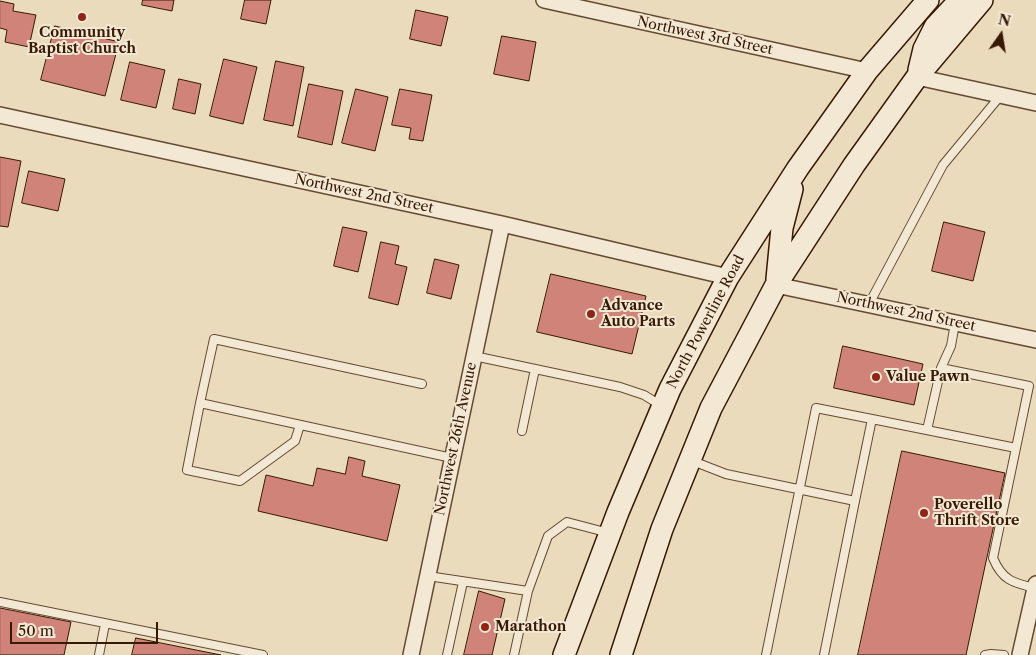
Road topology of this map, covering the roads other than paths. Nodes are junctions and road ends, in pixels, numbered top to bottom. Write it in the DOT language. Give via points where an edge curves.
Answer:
graph roads {
  1 [pos="544,0"];
  2 [pos="928,0"];
  3 [pos="960,0"];
  4 [pos="982,0"];
  5 [pos="867,71"];
  6 [pos="918,77"];
  7 [pos="1001,95"];
  8 [pos="1036,103"];
  9 [pos="0,116"];
  10 [pos="798,168"];
  11 [pos="502,224"];
  12 [pos="728,277"];
  13 [pos="776,285"];
  14 [pos="870,304"];
  15 [pos="955,323"];
  16 [pos="1036,340"];
  17 [pos="474,356"];
  18 [pos="941,368"];
  19 [pos="535,369"];
  20 [pos="422,384"];
  21 [pos="200,403"];
  22 [pos="663,406"];
  23 [pos="872,419"];
  24 [pos="300,424"];
  25 [pos="927,430"];
  26 [pos="522,432"];
  27 [pos="1016,448"];
  28 [pos="452,458"];
  29 [pos="690,460"];
  30 [pos="800,490"];
  31 [pos="855,501"];
  32 [pos="611,533"];
  33 [pos="428,576"];
  34 [pos="464,582"];
  35 [pos="528,591"];
  36 [pos="1035,594"];
  37 [pos="0,602"];
  38 [pos="105,624"];
  39 [pos="99,655"];
  40 [pos="262,655"];
  41 [pos="411,655"];
  42 [pos="447,655"];
  43 [pos="514,655"];
  44 [pos="564,655"];
  45 [pos="621,655"];
  46 [pos="766,655"];
  47 [pos="824,655"];
  48 [pos="985,655"];
  49 [pos="1004,655"];
  50 [pos="1020,655"];
  1 -- 5 [label="street, Northwest 3rd Street"];
  2 -- 5 [label="main road, North Powerline Road"];
  3 -- 6 [label="main road" via="935,27 924,49"];
  4 -- 6 [label="main road"];
  5 -- 10 [label="main road, North Powerline Road"];
  6 -- 7 [label="street"];
  6 -- 13 [label="main road" via="854,165"];
  7 -- 8 [label="street"];
  7 -- 14 [label="lane" via="944,165"];
  9 -- 11 [label="street, Northwest 2nd Street"];
  10 -- 12 [label="main road, North Powerline Road"];
  10 -- 13 [label="main road" via="782,228"];
  11 -- 12 [label="street, Northwest 2nd Street"];
  11 -- 17 [label="street, Northwest 26th Avenue"];
  12 -- 22 [label="main road, North Powerline Road"];
  13 -- 14 [label="street, Northwest 2nd Street"];
  13 -- 29 [label="main road" via="711,408"];
  14 -- 15 [label="street, Northwest 2nd Street"];
  15 -- 16 [label="street, Northwest 2nd Street"];
  15 -- 18 [label="lane" via="951,346"];
  17 -- 19 [label="lane"];
  17 -- 28 [label="street, Northwest 26th Avenue"];
  18 -- 25 [label="lane"];
  18 -- 27 [label="lane" via="1029,386"];
  19 -- 22 [label="lane" via="620,388"];
  19 -- 26 [label="lane"];
  20 -- 21 [label="lane" via="214,339"];
  21 -- 24 [label="lane"];
  21 -- 24 [label="lane" via="186,470 240,482 295,441"];
  22 -- 32 [label="main road, North Powerline Road"];
  23 -- 25 [label="lane"];
  23 -- 30 [label="lane" via="816,408"];
  23 -- 31 [label="lane"];
  24 -- 28 [label="lane"];
  25 -- 27 [label="lane"];
  27 -- 36 [label="lane" via="993,558 1007,579"];
  28 -- 33 [label="street, Northwest 26th Avenue"];
  29 -- 30 [label="lane" via="726,474"];
  29 -- 45 [label="main road" via="662,529"];
  30 -- 31 [label="lane"];
  30 -- 46 [label="lane"];
  31 -- 47 [label="lane"];
  32 -- 35 [label="lane" via="567,522 548,536"];
  32 -- 44 [label="main road, North Powerline Road"];
  33 -- 34 [label="lane"];
  33 -- 41 [label="street, Northwest 26th Avenue"];
  34 -- 35 [label="lane"];
  34 -- 42 [label="lane"];
  35 -- 43 [label="lane"];
  36 -- 50 [label="street"];
  37 -- 38 [label="lane"];
  38 -- 39 [label="lane"];
  38 -- 40 [label="lane"];
  48 -- 49 [label="lane"];
}
